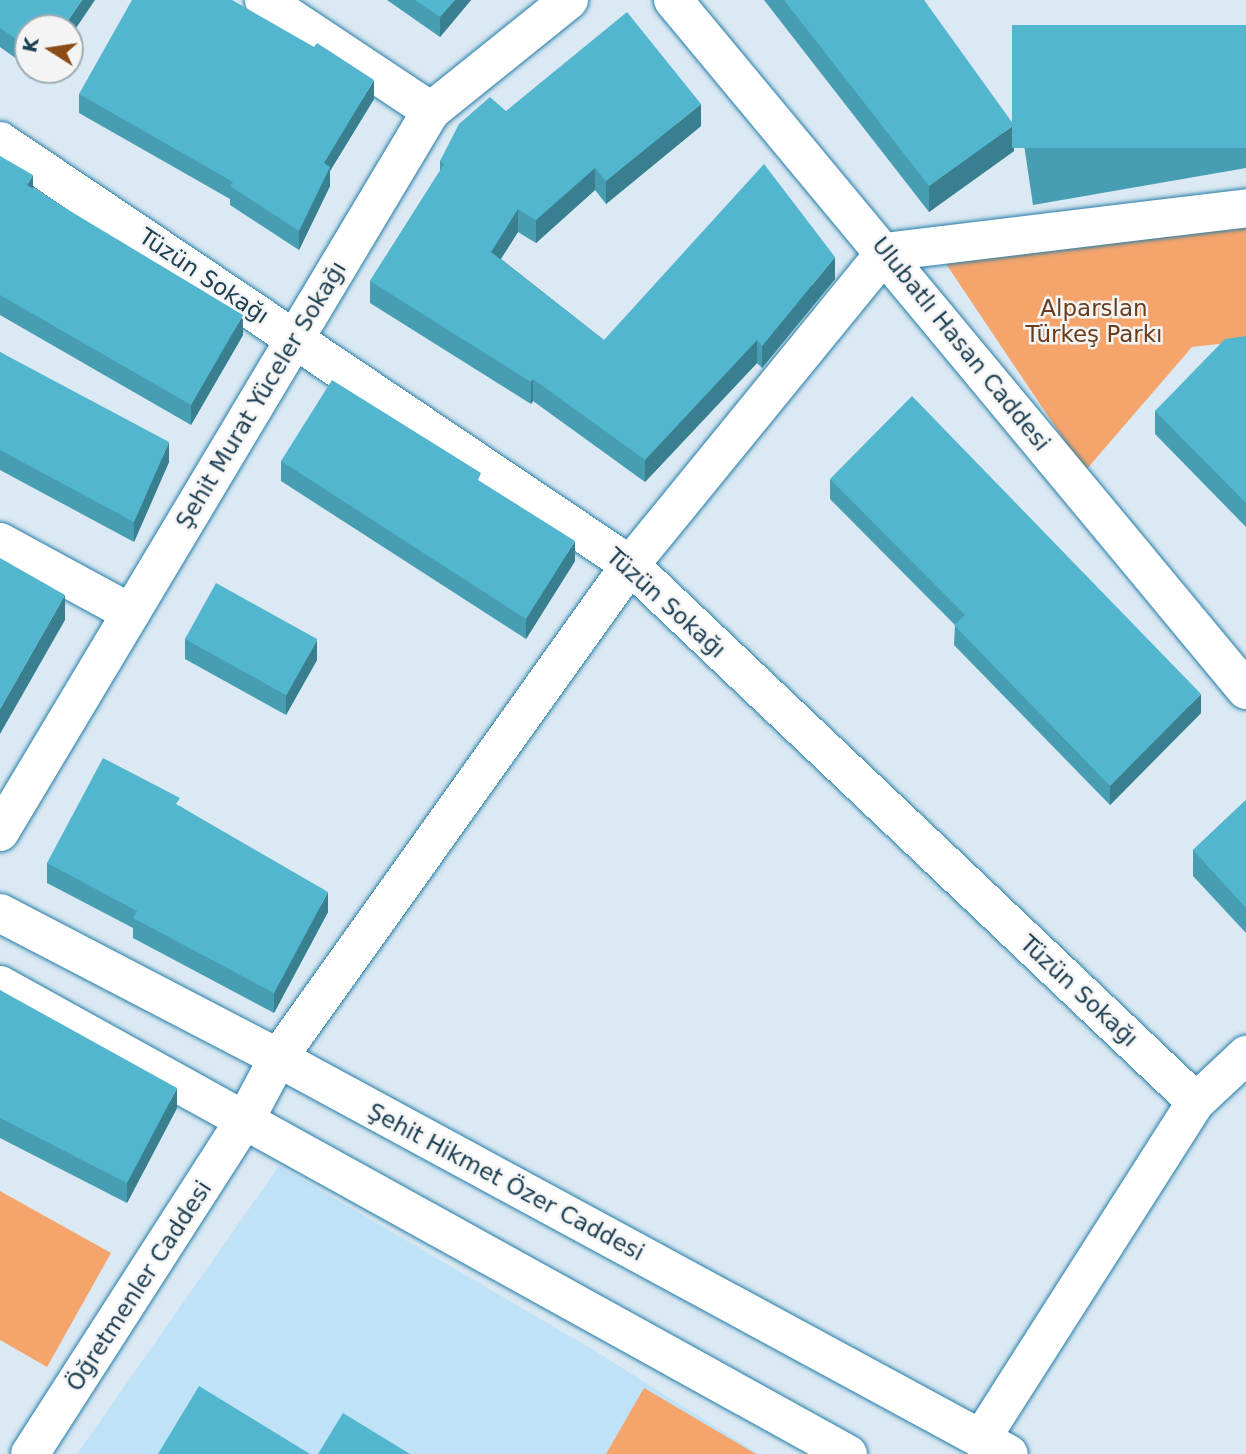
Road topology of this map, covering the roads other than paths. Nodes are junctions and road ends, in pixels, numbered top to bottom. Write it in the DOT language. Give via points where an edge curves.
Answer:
graph roads {
  1 [pos="264,0"];
  2 [pos="569,0"];
  3 [pos="673,0"];
  4 [pos="431,111"];
  5 [pos="0,141"];
  6 [pos="1246,208"];
  7 [pos="886,252"];
  8 [pos="296,337"];
  9 [pos="0,542"];
  10 [pos="630,565"];
  11 [pos="131,613"];
  12 [pos="1246,691"];
  13 [pos="0,832"];
  14 [pos="0,913"];
  15 [pos="0,985"];
  16 [pos="1246,1055"];
  17 [pos="278,1058"];
  18 [pos="1196,1102"];
  19 [pos="246,1118"];
  20 [pos="995,1446"];
  21 [pos="30,1454"];
  22 [pos="848,1454"];
  1 -- 4 [label="street"];
  2 -- 4 [label="street, Şehit Murat Yüceler Sokağı"];
  3 -- 7 [label="street, Ulubatlı Hasan Caddesi"];
  4 -- 8 [label="street, Şehit Murat Yüceler Sokağı"];
  5 -- 8 [label="street, Tüzün Sokağı"];
  6 -- 7 [label="street"];
  7 -- 10 [label="street, Öğretmenler Caddesi"];
  7 -- 12 [label="street, Ulubatlı Hasan Caddesi"];
  8 -- 10 [label="street, Tüzün Sokağı"];
  8 -- 11 [label="street, Şehit Murat Yüceler Sokağı"];
  9 -- 11 [label="street"];
  10 -- 17 [label="street, Öğretmenler Caddesi"];
  10 -- 18 [label="street, Tüzün Sokağı"];
  11 -- 13 [label="street, Şehit Murat Yüceler Sokağı"];
  14 -- 17 [label="street, Şehit Hikmet Özer Caddesi"];
  15 -- 19 [label="street"];
  16 -- 18 [label="street"];
  17 -- 19 [label="street, Öğretmenler Caddesi"];
  17 -- 20 [label="street, Şehit Hikmet Özer Caddesi"];
  18 -- 20 [label="street"];
  19 -- 21 [label="street, Öğretmenler Caddesi"];
  19 -- 22 [label="street"];
}
